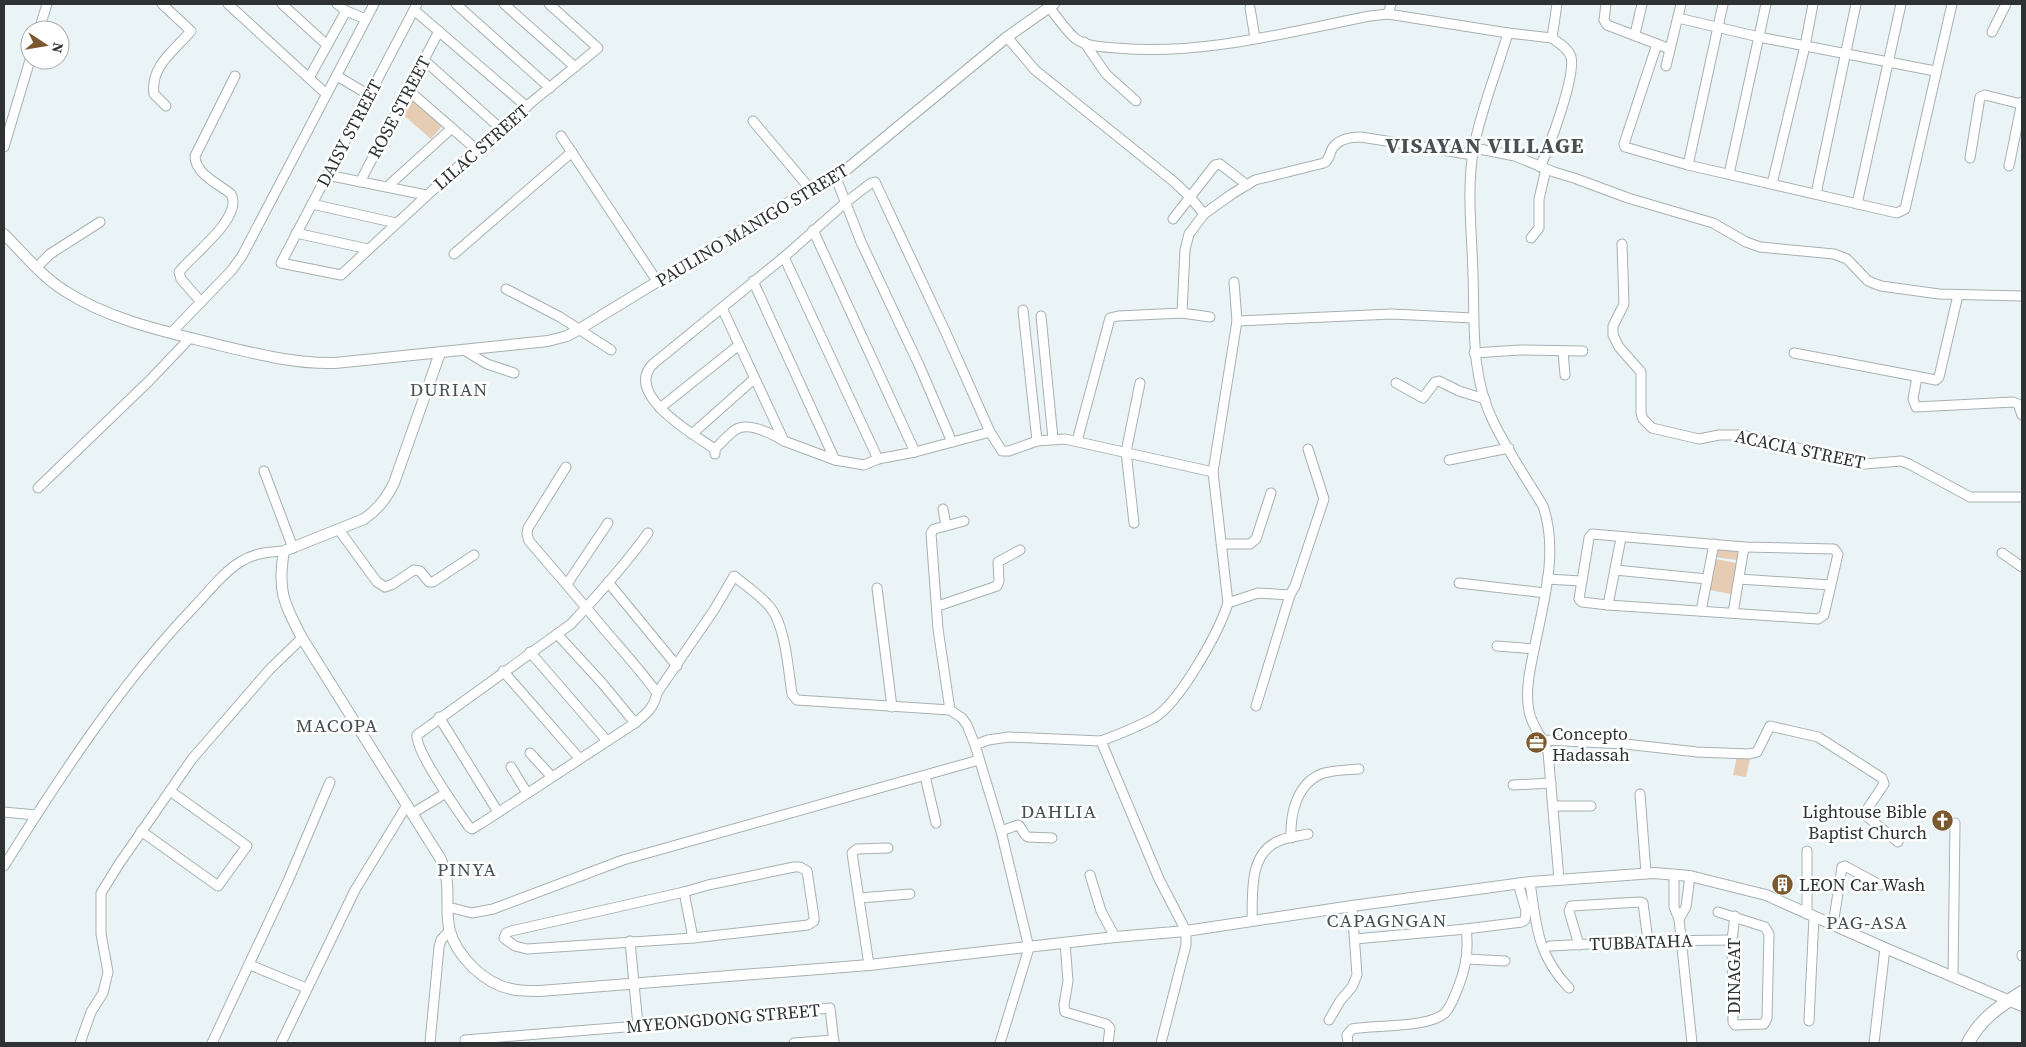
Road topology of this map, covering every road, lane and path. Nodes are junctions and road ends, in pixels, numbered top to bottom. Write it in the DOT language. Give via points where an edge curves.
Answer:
graph roads {
  1 [pos="47,4"];
  2 [pos="162,4"];
  3 [pos="228,4"];
  4 [pos="282,4"];
  5 [pos="337,4"];
  6 [pos="374,4"];
  7 [pos="456,4"];
  8 [pos="504,4"];
  9 [pos="549,4"];
  10 [pos="1391,4"];
  11 [pos="1557,4"];
  12 [pos="1606,4"];
  13 [pos="1642,4"];
  14 [pos="1681,4"];
  15 [pos="1724,4"];
  16 [pos="1766,4"];
  17 [pos="1813,4"];
  18 [pos="1856,4"];
  19 [pos="1901,4"];
  20 [pos="1952,4"];
  21 [pos="2006,4"];
  22 [pos="1051,5"];
  23 [pos="415,7"];
  24 [pos="1250,8"];
  25 [pos="346,12"];
  26 [pos="1388,14"];
  27 [pos="1678,18"];
  28 [pos="366,19"];
  29 [pos="42,20"];
  30 [pos="1718,27"];
  31 [pos="439,31"];
  32 [pos="1992,32"];
  33 [pos="1508,33"];
  34 [pos="1635,34"];
  35 [pos="1007,37"];
  36 [pos="1759,37"];
  37 [pos="1255,38"];
  38 [pos="1552,38"];
  39 [pos="1083,42"];
  40 [pos="1657,44"];
  41 [pos="327,45"];
  42 [pos="1805,46"];
  43 [pos="1670,49"];
  44 [pos="1846,54"];
  45 [pos="424,60"];
  46 [pos="1888,62"];
  47 [pos="1666,66"];
  48 [pos="575,67"];
  49 [pos="27,70"];
  50 [pos="1935,71"];
  51 [pos="235,76"];
  52 [pos="338,76"];
  53 [pos="309,78"];
  54 [pos="550,88"];
  55 [pos="323,90"];
  56 [pos="408,90"];
  57 [pos="369,95"];
  58 [pos="1136,101"];
  59 [pos="2022,103"];
  60 [pos="166,106"];
  61 [pos="526,107"];
  62 [pos="753,121"];
  63 [pos="452,128"];
  64 [pos="500,128"];
  65 [pos="561,136"];
  66 [pos="4,147"];
  67 [pos="477,150"];
  68 [pos="1473,151"];
  69 [pos="572,152"];
  70 [pos="1970,158"];
  71 [pos="1688,165"];
  72 [pos="2008,166"];
  73 [pos="1543,168"];
  74 [pos="1729,174"];
  75 [pos="327,175"];
  76 [pos="836,178"];
  77 [pos="360,182"];
  78 [pos="1772,184"];
  79 [pos="1246,185"];
  80 [pos="387,187"];
  81 [pos="812,191"];
  82 [pos="1816,194"];
  83 [pos="426,195"];
  84 [pos="1190,197"];
  85 [pos="844,202"];
  86 [pos="312,204"];
  87 [pos="1857,204"];
  88 [pos="1204,214"];
  89 [pos="1173,219"];
  90 [pos="100,222"];
  91 [pos="396,223"];
  92 [pos="813,230"];
  93 [pos="296,233"];
  94 [pos="4,234"];
  95 [pos="1531,238"];
  96 [pos="1622,244"];
  97 [pos="368,249"];
  98 [pos="454,254"];
  99 [pos="784,257"];
  100 [pos="281,263"];
  101 [pos="37,267"];
  102 [pos="657,281"];
  103 [pos="754,281"];
  104 [pos="1234,282"];
  105 [pos="506,289"];
  106 [pos="1958,295"];
  107 [pos="2022,296"];
  108 [pos="201,302"];
  109 [pos="722,308"];
  110 [pos="1023,310"];
  111 [pos="1182,313"];
  112 [pos="1042,316"];
  113 [pos="1210,317"];
  114 [pos="1473,318"];
  115 [pos="1237,321"];
  116 [pos="578,330"];
  117 [pos="171,333"];
  118 [pos="190,338"];
  119 [pos="739,345"];
  120 [pos="464,350"];
  121 [pos="611,350"];
  122 [pos="1564,351"];
  123 [pos="1583,351"];
  124 [pos="1474,352"];
  125 [pos="440,353"];
  126 [pos="1794,353"];
  127 [pos="514,372"];
  128 [pos="1565,375"];
  129 [pos="1917,377"];
  130 [pos="754,379"];
  131 [pos="1140,383"];
  132 [pos="1396,383"];
  133 [pos="1485,399"];
  134 [pos="660,408"];
  135 [pos="2022,415"];
  136 [pos="990,432"];
  137 [pos="692,434"];
  138 [pos="1053,439"];
  139 [pos="784,441"];
  140 [pos="1077,441"];
  141 [pos="952,442"];
  142 [pos="1037,442"];
  143 [pos="1509,448"];
  144 [pos="1308,449"];
  145 [pos="915,452"];
  146 [pos="1126,452"];
  147 [pos="878,459"];
  148 [pos="835,460"];
  149 [pos="1449,460"];
  150 [pos="566,467"];
  151 [pos="264,471"];
  152 [pos="1213,472"];
  153 [pos="38,488"];
  154 [pos="1271,493"];
  155 [pos="2022,497"];
  156 [pos="943,509"];
  157 [pos="964,521"];
  158 [pos="608,523"];
  159 [pos="1134,523"];
  160 [pos="946,526"];
  161 [pos="339,530"];
  162 [pos="648,532"];
  163 [pos="1621,538"];
  164 [pos="1222,544"];
  165 [pos="1714,544"];
  166 [pos="1744,547"];
  167 [pos="288,550"];
  168 [pos="1020,550"];
  169 [pos="2002,553"];
  170 [pos="474,555"];
  171 [pos="2022,567"];
  172 [pos="1615,570"];
  173 [pos="1707,578"];
  174 [pos="1547,579"];
  175 [pos="1739,580"];
  176 [pos="1581,581"];
  177 [pos="608,582"];
  178 [pos="1459,583"];
  179 [pos="566,584"];
  180 [pos="1830,586"];
  181 [pos="877,588"];
  182 [pos="1545,593"];
  183 [pos="1290,595"];
  184 [pos="1228,603"];
  185 [pos="1608,605"];
  186 [pos="938,606"];
  187 [pos="586,607"];
  188 [pos="1701,611"];
  189 [pos="1733,613"];
  190 [pos="557,634"];
  191 [pos="302,638"];
  192 [pos="1497,646"];
  193 [pos="1534,649"];
  194 [pos="530,652"];
  195 [pos="677,666"];
  196 [pos="503,671"];
  197 [pos="657,693"];
  198 [pos="1256,706"];
  199 [pos="892,707"];
  200 [pos="950,710"];
  201 [pos="440,717"];
  202 [pos="635,723"];
  203 [pos="1544,740"];
  204 [pos="607,741"];
  205 [pos="1101,741"];
  206 [pos="975,745"];
  207 [pos="530,753"];
  208 [pos="579,758"];
  209 [pos="979,760"];
  210 [pos="512,767"];
  211 [pos="1359,769"];
  212 [pos="925,776"];
  213 [pos="552,777"];
  214 [pos="330,782"];
  215 [pos="1552,783"];
  216 [pos="1513,786"];
  217 [pos="170,790"];
  218 [pos="446,793"];
  219 [pos="527,793"];
  220 [pos="1640,794"];
  221 [pos="1554,806"];
  222 [pos="1591,806"];
  223 [pos="410,809"];
  224 [pos="4,812"];
  225 [pos="498,812"];
  226 [pos="36,814"];
  227 [pos="936,823"];
  228 [pos="1955,824"];
  229 [pos="141,831"];
  230 [pos="1000,831"];
  231 [pos="1308,834"];
  232 [pos="1052,838"];
  233 [pos="1291,838"];
  234 [pos="1898,842"];
  235 [pos="888,848"];
  236 [pos="1807,850"];
  237 [pos="4,866"];
  238 [pos="1646,873"];
  239 [pos="1674,874"];
  240 [pos="1090,875"];
  241 [pos="1690,876"];
  242 [pos="1560,879"];
  243 [pos="1530,882"];
  244 [pos="1518,883"];
  245 [pos="1880,885"];
  246 [pos="684,892"];
  247 [pos="910,894"];
  248 [pos="859,898"];
  249 [pos="1352,906"];
  250 [pos="448,907"];
  251 [pos="1718,912"];
  252 [pos="1735,916"];
  253 [pos="1810,916"];
  254 [pos="1679,919"];
  255 [pos="1252,920"];
  256 [pos="1833,925"];
  257 [pos="1466,929"];
  258 [pos="449,931"];
  259 [pos="1186,931"];
  260 [pos="1115,937"];
  261 [pos="693,938"];
  262 [pos="1355,939"];
  263 [pos="1648,940"];
  264 [pos="1681,940"];
  265 [pos="1732,940"];
  266 [pos="630,941"];
  267 [pos="1065,943"];
  268 [pos="1579,944"];
  269 [pos="1550,946"];
  270 [pos="1029,948"];
  271 [pos="1885,948"];
  272 [pos="1466,959"];
  273 [pos="1505,961"];
  274 [pos="250,965"];
  275 [pos="869,965"];
  276 [pos="1953,977"];
  277 [pos="634,984"];
  278 [pos="306,988"];
  279 [pos="1568,988"];
  280 [pos="2022,992"];
  281 [pos="2009,1000"];
  282 [pos="2022,1006"];
  283 [pos="1329,1020"];
  284 [pos="1809,1022"];
  285 [pos="638,1026"];
  286 [pos="834,1042"];
  287 [pos="80,1043"];
  288 [pos="212,1043"];
  289 [pos="281,1043"];
  290 [pos="430,1043"];
  291 [pos="465,1043"];
  292 [pos="794,1043"];
  293 [pos="1000,1043"];
  294 [pos="1108,1043"];
  295 [pos="1161,1043"];
  296 [pos="1348,1043"];
  297 [pos="1692,1043"];
  298 [pos="1874,1043"];
  299 [pos="1968,1043"];
  1 -- 29 [label="street"];
  2 -- 60 [label="street" via="191,30 166,56 153,78 154,94"];
  3 -- 53 [label="street"];
  4 -- 41 [label="street"];
  5 -- 25 [label="street"];
  6 -- 28 [label="street"];
  7 -- 54 [label="street"];
  8 -- 48 [label="street"];
  9 -- 48 [label="street, LILAC STREET" via="598,48"];
  10 -- 26 [label="street"];
  11 -- 38 [label="street"];
  12 -- 34 [label="street" via="1604,20 1607,25"];
  13 -- 34 [label="street"];
  14 -- 27 [label="street"];
  15 -- 30 [label="street"];
  16 -- 36 [label="street"];
  17 -- 42 [label="street"];
  18 -- 44 [label="street"];
  19 -- 46 [label="street"];
  20 -- 50 [label="street"];
  21 -- 32 [label="street"];
  22 -- 35 [label="street, PAULINO MANIGO STREET"];
  22 -- 39 [label="street" via="1070,32"];
  23 -- 31 [label="street"];
  23 -- 57 [label="street, DAISY STREET"];
  24 -- 37 [label="street"];
  25 -- 28 [label="street"];
  25 -- 41 [label="street"];
  26 -- 33 [label="street"];
  26 -- 37 [label="street"];
  27 -- 30 [label="street"];
  27 -- 43 [label="street"];
  28 -- 52 [label="street"];
  30 -- 36 [label="street"];
  30 -- 71 [label="street"];
  31 -- 45 [label="street, ROSE STREET"];
  31 -- 61 [label="street"];
  33 -- 38 [label="street"];
  33 -- 68 [label="street"];
  34 -- 40 [label="street"];
  35 -- 76 [label="street, PAULINO MANIGO STREET"];
  35 -- 84 [label="street" via="1035,70"];
  36 -- 42 [label="street"];
  36 -- 74 [label="street"];
  37 -- 39 [label="street" via="1212,46 1155,49 1098,47"];
  38 -- 73 [label="street" via="1570,54 1571,65"];
  39 -- 58 [label="street" via="1106,74"];
  40 -- 43 [label="street"];
  40 -- 71 [label="street" via="1624,144 1627,148"];
  41 -- 53 [label="street"];
  42 -- 44 [label="street"];
  42 -- 78 [label="street"];
  43 -- 47 [label="street"];
  44 -- 46 [label="street"];
  44 -- 82 [label="street"];
  45 -- 56 [label="street, ROSE STREET"];
  45 -- 64 [label="street"];
  46 -- 50 [label="street"];
  46 -- 87 [label="street"];
  48 -- 54 [label="street, LILAC STREET"];
  49 -- 66 [label="street"];
  50 -- 87 [label="street" via="1905,209 1897,213"];
  51 -- 108 [label="street" via="194,156 205,174 231,194 233,201 229,215 216,234 179,272 181,279"];
  52 -- 57 [label="street"];
  52 -- 108 [label="street" via="242,256"];
  53 -- 55 [label="street"];
  54 -- 61 [label="street, LILAC STREET"];
  56 -- 63 [label="street"];
  56 -- 77 [label="street, ROSE STREET"];
  57 -- 75 [label="street, DAISY STREET"];
  59 -- 70 [label="street" via="1985,95 1980,97"];
  59 -- 72 [label="street"];
  61 -- 64 [label="street, LILAC STREET"];
  62 -- 81 [label="street"];
  63 -- 67 [label="street"];
  63 -- 80 [label="street"];
  64 -- 67 [label="street, LILAC STREET"];
  65 -- 69 [label="street"];
  67 -- 83 [label="street, LILAC STREET"];
  68 -- 73 [label="street" via="1515,156"];
  68 -- 79 [label="street" via="1351,137 1336,144 1324,163"];
  68 -- 114 [label="street" via="1469,209"];
  69 -- 98 [label="street"];
  69 -- 102 [label="street"];
  71 -- 74 [label="street"];
  73 -- 95 [label="street" via="1538,228"];
  73 -- 106 [label="street" via="1713,223 1760,247 1834,254 1847,260 1875,284"];
  74 -- 78 [label="street"];
  75 -- 77 [label="street"];
  75 -- 86 [label="street, DAISY STREET"];
  76 -- 81 [label="street, PAULINO MANIGO STREET"];
  76 -- 85 [label="street"];
  77 -- 80 [label="street"];
  78 -- 82 [label="street"];
  79 -- 84 [label="street" via="1220,164 1215,165"];
  79 -- 88 [label="street"];
  80 -- 83 [label="street"];
  81 -- 102 [label="street, PAULINO MANIGO STREET" via="776,209"];
  82 -- 87 [label="street"];
  83 -- 91 [label="street, LILAC STREET"];
  84 -- 88 [label="street"];
  84 -- 89 [label="street"];
  85 -- 92 [label="street"];
  85 -- 136 [label="street" via="871,183 878,184"];
  85 -- 141 [label="street"];
  86 -- 91 [label="street"];
  86 -- 93 [label="street, DAISY STREET"];
  88 -- 111 [label="street" via="1189,234 1185,250"];
  90 -- 101 [label="street" via="50,254"];
  91 -- 97 [label="street, LILAC STREET"];
  92 -- 99 [label="street"];
  92 -- 145 [label="street"];
  93 -- 97 [label="street"];
  93 -- 100 [label="street, DAISY STREET"];
  94 -- 101 [label="street, PAULINO MANIGO STREET"];
  96 -- 155 [label="street, ACACIA STREET" via="1624,304 1613,326 1613,335 1641,372 1641,413 1652,428 1700,439 1742,435 1865,464 1901,461 1970,497"];
  97 -- 100 [label="street, LILAC STREET" via="341,275"];
  99 -- 103 [label="street"];
  99 -- 147 [label="street"];
  101 -- 117 [label="street, PAULINO MANIGO STREET" via="63,290 93,307"];
  102 -- 116 [label="street, PAULINO MANIGO STREET"];
  103 -- 109 [label="street"];
  103 -- 148 [label="street"];
  104 -- 115 [label="street"];
  105 -- 116 [label="street"];
  106 -- 107 [label="street"];
  106 -- 129 [label="street" via="1939,378"];
  108 -- 117 [label="street"];
  109 -- 119 [label="street"];
  109 -- 134 [label="street" via="648,369 646,385"];
  110 -- 142 [label="street"];
  111 -- 113 [label="street"];
  111 -- 140 [label="street" via="1110,318"];
  112 -- 138 [label="street"];
  114 -- 115 [label="street" via="1392,314"];
  114 -- 124 [label="street"];
  115 -- 152 [label="street"];
  116 -- 120 [label="street, PAULINO MANIGO STREET" via="548,341"];
  116 -- 121 [label="street"];
  117 -- 118 [label="street, PAULINO MANIGO STREET"];
  118 -- 125 [label="street, PAULINO MANIGO STREET" via="282,359 319,363"];
  118 -- 153 [label="street"];
  119 -- 130 [label="street"];
  119 -- 134 [label="street"];
  120 -- 125 [label="street, PAULINO MANIGO STREET"];
  120 -- 127 [label="street" via="487,364"];
  122 -- 123 [label="street"];
  122 -- 124 [label="street"];
  122 -- 128 [label="street"];
  124 -- 133 [label="street"];
  125 -- 161 [label="street" via="387,498 364,520"];
  126 -- 129 [label="street"];
  129 -- 135 [label="street" via="1913,399 1916,407 2013,402 2018,404"];
  130 -- 137 [label="street"];
  130 -- 139 [label="street"];
  131 -- 146 [label="street"];
  132 -- 133 [label="street" via="1423,398 1438,381"];
  133 -- 143 [label="street" via="1492,420"];
  134 -- 137 [label="street"];
  136 -- 141 [label="street"];
  136 -- 142 [label="street" via="1006,452"];
  137 -- 139 [label="street" via="715,452 737,429 744,427"];
  138 -- 140 [label="street"];
  138 -- 142 [label="street"];
  139 -- 148 [label="street"];
  140 -- 146 [label="street"];
  141 -- 145 [label="street"];
  143 -- 149 [label="street"];
  143 -- 174 [label="street" via="1548,520"];
  144 -- 183 [label="street" via="1324,496"];
  145 -- 147 [label="street"];
  146 -- 152 [label="street"];
  146 -- 159 [label="street"];
  147 -- 148 [label="street" via="864,465"];
  150 -- 179 [label="street" via="527,534 529,541"];
  151 -- 167 [label="street"];
  152 -- 164 [label="street"];
  154 -- 164 [label="street" via="1256,539 1250,544"];
  156 -- 160 [label="street"];
  157 -- 160 [label="street"];
  158 -- 179 [label="street"];
  160 -- 186 [label="street" via="934,529 931,534"];
  161 -- 167 [label="street"];
  161 -- 170 [label="street" via="377,582 385,587 414,570 433,582"];
  162 -- 177 [label="street" via="625,565"];
  163 -- 165 [label="street"];
  163 -- 172 [label="street"];
  163 -- 176 [label="street" via="1590,535"];
  164 -- 184 [label="street"];
  165 -- 166 [label="street"];
  165 -- 173 [label="street"];
  166 -- 175 [label="street"];
  166 -- 180 [label="street" via="1836,550 1838,554"];
  167 -- 191 [label="street" via="280,577 282,597"];
  167 -- 226 [label="street" via="259,553 238,562 159,644 132,676"];
  168 -- 186 [label="street" via="998,562 997,586"];
  169 -- 171 [label="street"];
  172 -- 173 [label="street"];
  172 -- 185 [label="street"];
  173 -- 188 [label="street"];
  174 -- 176 [label="street"];
  174 -- 182 [label="street"];
  175 -- 180 [label="street"];
  175 -- 189 [label="street"];
  176 -- 185 [label="street" via="1580,601"];
  177 -- 187 [label="street"];
  177 -- 195 [label="street"];
  178 -- 182 [label="street"];
  179 -- 187 [label="street"];
  180 -- 189 [label="street" via="1824,615 1818,619"];
  181 -- 199 [label="street"];
  182 -- 193 [label="street"];
  183 -- 184 [label="street" via="1258,592"];
  183 -- 198 [label="street"];
  184 -- 205 [label="street" via="1192,672 1168,706 1154,718"];
  185 -- 188 [label="street"];
  186 -- 200 [label="street" via="938,630"];
  187 -- 190 [label="street"];
  187 -- 197 [label="street"];
  188 -- 189 [label="street"];
  190 -- 194 [label="street"];
  190 -- 202 [label="street"];
  191 -- 217 [label="street" via="220,724"];
  191 -- 223 [label="street"];
  192 -- 193 [label="street"];
  193 -- 203 [label="street" via="1528,686 1529,712"];
  194 -- 196 [label="street"];
  194 -- 204 [label="street"];
  195 -- 197 [label="street"];
  195 -- 199 [label="street" via="734,576 764,601 776,618 794,698 805,702"];
  196 -- 201 [label="street"];
  196 -- 208 [label="street"];
  197 -- 202 [label="street" via="650,711"];
  199 -- 200 [label="street"];
  200 -- 206 [label="street" via="967,725"];
  201 -- 218 [label="street" via="421,730 416,740"];
  201 -- 225 [label="street"];
  202 -- 204 [label="street"];
  203 -- 215 [label="street"];
  203 -- 234 [label="street" via="1749,754 1757,752 1770,726 1812,734 1882,778 1884,784 1864,814"];
  204 -- 208 [label="street"];
  205 -- 206 [label="street" via="1009,737"];
  205 -- 259 [label="street" via="1159,879"];
  206 -- 209 [label="street"];
  207 -- 213 [label="street"];
  208 -- 213 [label="street"];
  209 -- 212 [label="street"];
  209 -- 230 [label="street"];
  210 -- 219 [label="street"];
  211 -- 233 [label="street" via="1326,772 1312,780 1295,803"];
  212 -- 227 [label="street"];
  212 -- 250 [label="street" via="623,860 493,909 472,913"];
  213 -- 219 [label="street"];
  214 -- 274 [label="street"];
  215 -- 216 [label="street"];
  215 -- 221 [label="street"];
  217 -- 229 [label="street"];
  217 -- 229 [label="street" via="247,846 218,886"];
  218 -- 223 [label="street"];
  218 -- 225 [label="street" via="471,828"];
  219 -- 225 [label="street"];
  220 -- 238 [label="street"];
  221 -- 222 [label="street"];
  221 -- 242 [label="street"];
  223 -- 250 [label="street" via="446,870"];
  223 -- 278 [label="street" via="355,890"];
  224 -- 226 [label="street"];
  226 -- 237 [label="street"];
  228 -- 276 [label="street"];
  229 -- 287 [label="street" via="101,893 101,934 108,972 103,993 91,1012"];
  230 -- 232 [label="street" via="1018,825 1028,837"];
  230 -- 270 [label="street"];
  231 -- 233 [label="street"];
  233 -- 255 [label="street" via="1272,845 1260,857 1254,880"];
  235 -- 248 [label="street" via="853,851"];
  236 -- 253 [label="street"];
  238 -- 239 [label="street"];
  238 -- 242 [label="street"];
  239 -- 241 [label="street"];
  239 -- 254 [label="street" via="1674,907"];
  240 -- 260 [label="street" via="1101,911"];
  241 -- 253 [label="street" via="1766,896"];
  241 -- 254 [label="street" via="1686,907"];
  242 -- 243 [label="street"];
  243 -- 244 [label="street"];
  243 -- 279 [label="street" via="1539,943 1552,968"];
  244 -- 249 [label="street"];
  244 -- 257 [label="street" via="1526,911 1525,920"];
  245 -- 256 [label="street" via="1842,867"];
  246 -- 261 [label="street"];
  246 -- 261 [label="street" via="794,866 807,871 814,917 808,925"];
  246 -- 266 [label="street" via="511,931 504,938 527,949"];
  247 -- 248 [label="street"];
  248 -- 275 [label="street"];
  249 -- 255 [label="street"];
  249 -- 262 [label="street"];
  250 -- 258 [label="street"];
  251 -- 252 [label="street, DINAGAT"];
  252 -- 265 [label="street, DINAGAT"];
  252 -- 265 [label="street, DINAGAT" via="1765,927 1769,934 1767,1018 1764,1024 1735,1025 1733,1022"];
  253 -- 256 [label="street"];
  253 -- 284 [label="street"];
  254 -- 264 [label="street"];
  255 -- 259 [label="street"];
  256 -- 271 [label="street"];
  257 -- 262 [label="street"];
  257 -- 272 [label="street"];
  258 -- 277 [label="street" via="471,965 502,986 540,991"];
  258 -- 290 [label="street" via="439,947"];
  259 -- 260 [label="street"];
  259 -- 295 [label="street" via="1186,946"];
  260 -- 267 [label="street"];
  261 -- 266 [label="street"];
  262 -- 283 [label="street" via="1356,981"];
  263 -- 264 [label="street, TUBBATAHA"];
  263 -- 268 [label="street, TUBBATAHA"];
  263 -- 268 [label="street" via="1640,902 1572,906 1569,911"];
  264 -- 265 [label="street, TUBBATAHA"];
  264 -- 297 [label="street"];
  266 -- 277 [label="street"];
  267 -- 270 [label="street"];
  267 -- 294 [label="street" via="1066,1012 1106,1024 1110,1028"];
  268 -- 269 [label="street, TUBBATAHA"];
  270 -- 275 [label="street"];
  270 -- 293 [label="street"];
  271 -- 276 [label="street"];
  271 -- 298 [label="street"];
  272 -- 273 [label="street"];
  272 -- 296 [label="street" via="1451,1005 1441,1017 1418,1023 1352,1029 1347,1035"];
  274 -- 278 [label="street"];
  274 -- 288 [label="street"];
  275 -- 277 [label="street"];
  276 -- 281 [label="street"];
  277 -- 285 [label="street"];
  278 -- 289 [label="street"];
  280 -- 281 [label="main road"];
  281 -- 282 [label="street"];
  281 -- 299 [label="main road" via="1983,1021"];
  285 -- 286 [label="street, MYEONGDONG STREET" via="830,1008"];
  285 -- 291 [label="street, MYEONGDONG STREET" via="465,1040"];
  286 -- 292 [label="street"];
}
